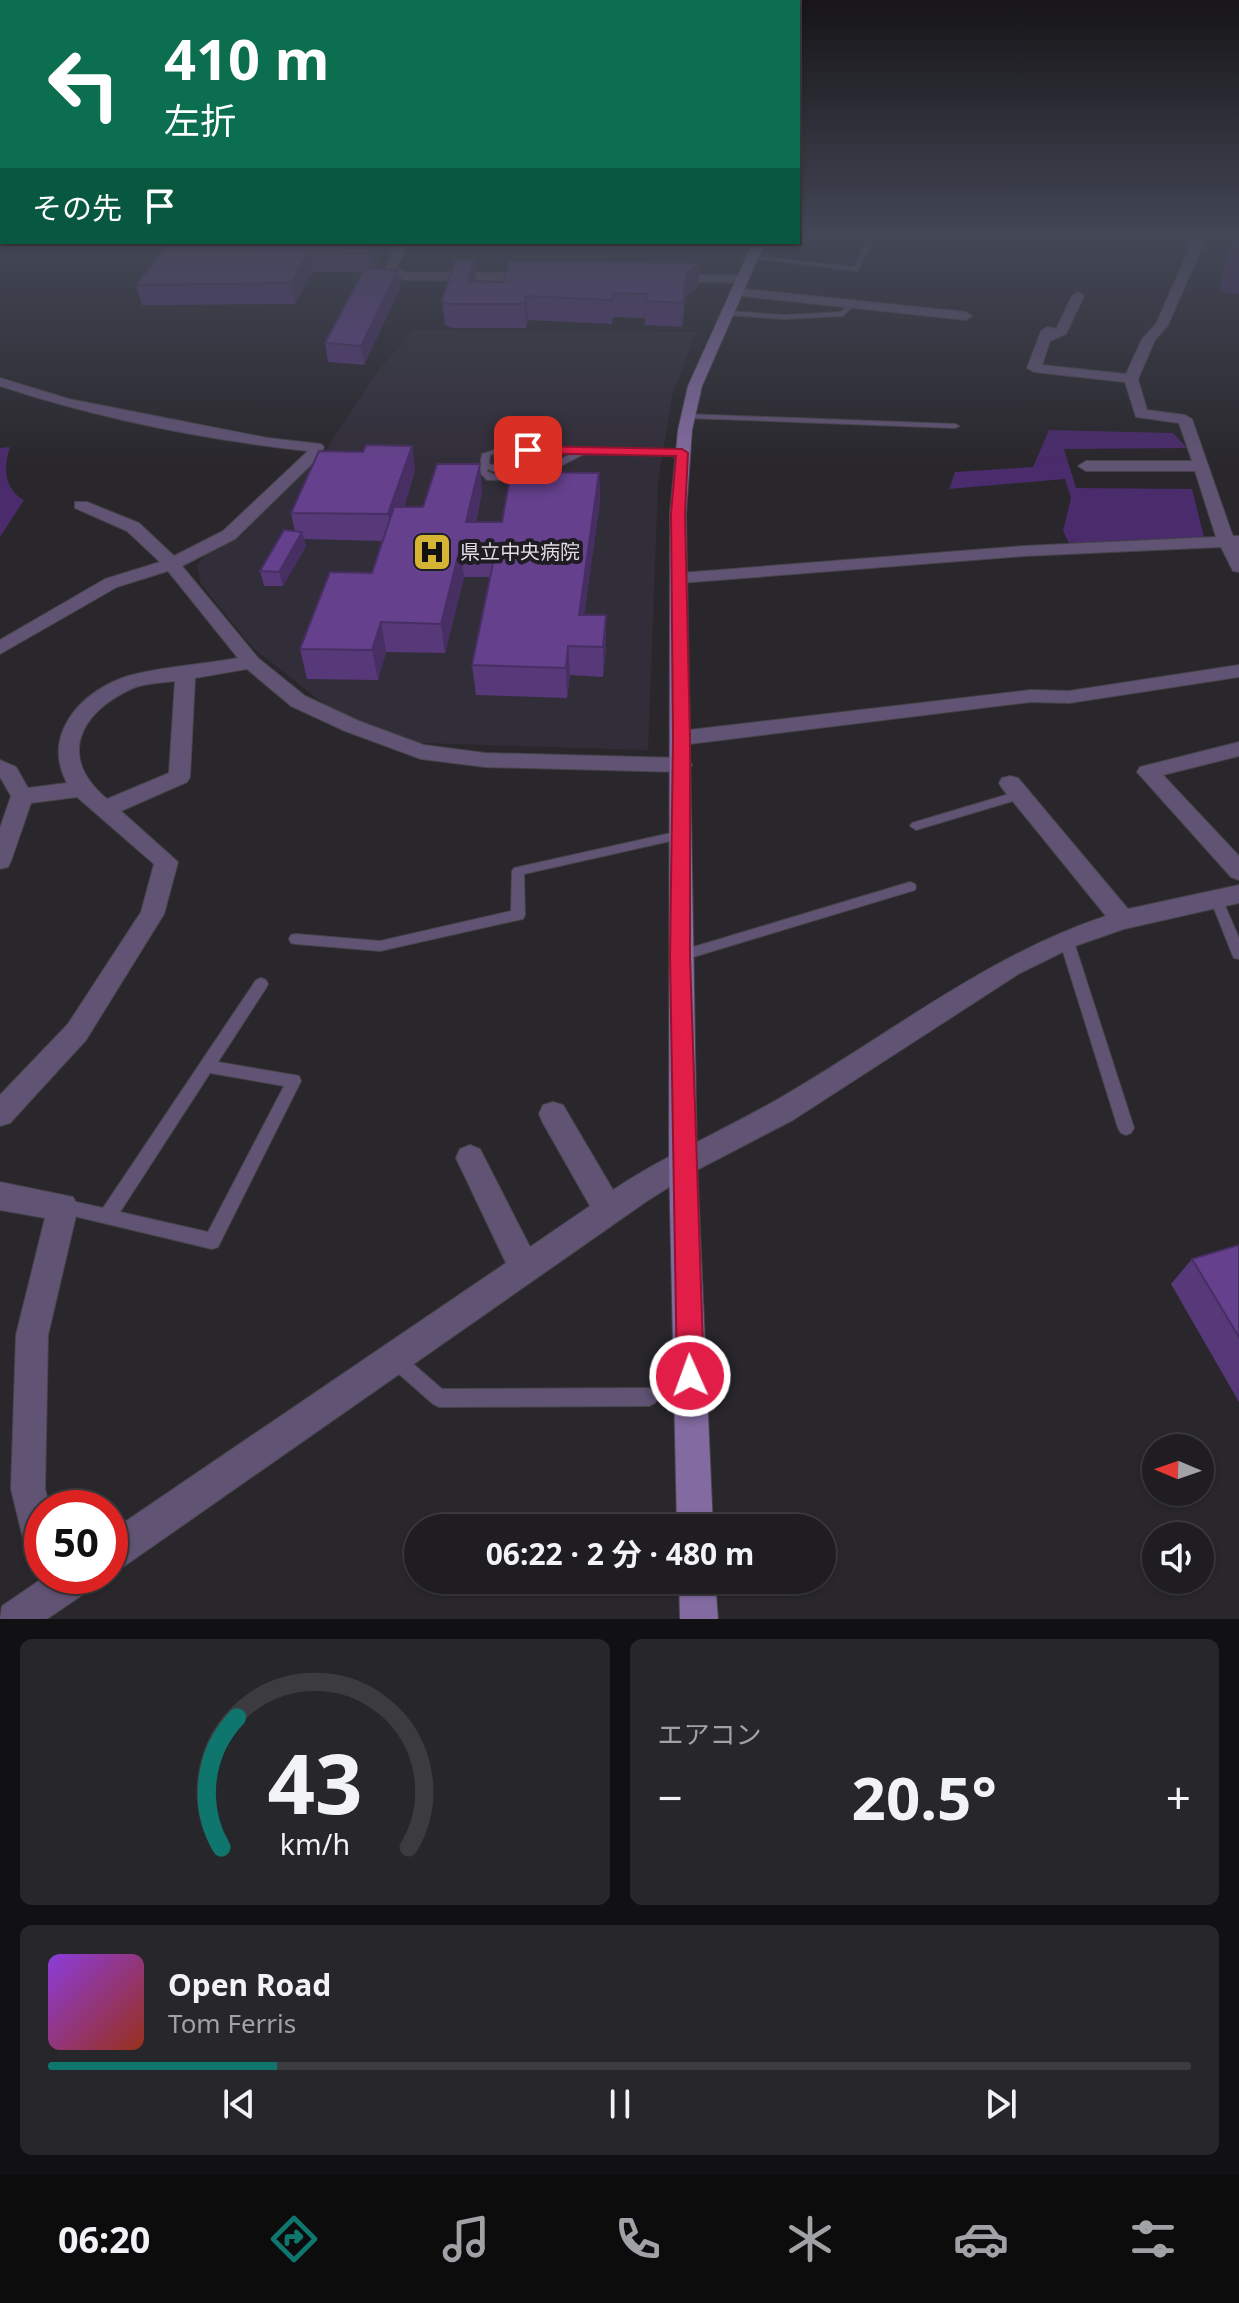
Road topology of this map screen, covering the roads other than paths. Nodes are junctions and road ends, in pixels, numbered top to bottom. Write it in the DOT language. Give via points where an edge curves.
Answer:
graph roads {
  1 [pos="726,313"];
  2 [pos="734,314"];
  3 [pos="843,314"];
  4 [pos="946,314"];
  5 [pos="1069,314"];
  6 [pos="1167,314"];
  7 [pos="966,316"];
  8 [pos="1131,379"];
  9 [pos="0,382"];
  10 [pos="688,416"];
  11 [pos="955,426"];
  12 [pos="583,451"];
  13 [pos="682,453"];
  14 [pos="1086,466"];
  15 [pos="1202,466"];
  16 [pos="81,505"];
  17 [pos="1231,541"];
  18 [pos="172,564"];
  19 [pos="1239,567"];
  20 [pos="680,578"];
  21 [pos="0,648"];
  22 [pos="251,662"];
  23 [pos="1239,671"];
  24 [pos="185,674"];
  25 [pos="681,738"];
  26 [pos="1239,749"];
  27 [pos="681,765"];
  28 [pos="0,767"];
  29 [pos="81,789"];
  30 [pos="1015,789"];
  31 [pos="22,796"];
  32 [pos="103,810"];
  33 [pos="916,826"];
  34 [pos="680,835"];
  35 [pos="0,861"];
  36 [pos="1239,871"];
  37 [pos="910,887"];
  38 [pos="1228,898"];
  39 [pos="1123,920"];
  40 [pos="296,939"];
  41 [pos="1066,939"];
  42 [pos="1239,954"];
  43 [pos="680,956"];
  44 [pos="261,984"];
  45 [pos="207,1066"];
  46 [pos="0,1114"];
  47 [pos="553,1114"];
  48 [pos="1126,1128"];
  49 [pos="470,1158"];
  50 [pos="683,1163"];
  51 [pos="0,1196"];
  52 [pos="63,1207"];
  53 [pos="609,1211"];
  54 [pos="107,1217"];
  55 [pos="525,1268"];
  56 [pos="394,1358"];
  57 [pos="649,1397"];
  58 [pos="28,1490"];
  59 [pos="695,1514"];
  60 [pos="128,1542"];
  61 [pos="45,1594"];
  62 [pos="698,1594"];
  63 [pos="15,1619"];
  64 [pos="699,1619"];
  1 -- 10 [label="main road" via="704,360"];
  2 -- 3 [label="lane"];
  4 -- 7 [label="street"];
  5 -- 8 [label="street" via="1061,331 1046,335 1034,368"];
  6 -- 8 [label="street"];
  8 -- 15 [label="street" via="1141,414 1185,419"];
  9 -- 18 [label="street" via="66,403 316,447 229,535"];
  10 -- 11 [label="lane"];
  10 -- 13 [label="main road"];
  12 -- 12 [label="lane" via="528,479 485,476 486,454 494,450"];
  12 -- 13 [label="lane"];
  13 -- 20 [label="main road"];
  14 -- 15 [label="street"];
  15 -- 17 [label="street"];
  16 -- 18 [label="street" via="133,527"];
  17 -- 19 [label="street"];
  17 -- 20 [label="street"];
  18 -- 21 [label="street" via="111,583"];
  18 -- 22 [label="street"];
  20 -- 25 [label="main road"];
  22 -- 24 [label="street"];
  22 -- 27 [label="street" via="298,701 421,752 485,760"];
  23 -- 25 [label="street" via="1069,697 1031,696"];
  24 -- 29 [label="street" via="127,683 83,712 71,729 70,769"];
  24 -- 32 [label="street" via="179,777"];
  25 -- 27 [label="main road"];
  26 -- 36 [label="street" via="1148,772"];
  27 -- 34 [label="main road"];
  28 -- 31 [label="street"];
  29 -- 31 [label="street"];
  29 -- 32 [label="street"];
  30 -- 33 [label="lane"];
  30 -- 39 [label="street"];
  31 -- 35 [label="street"];
  32 -- 46 [label="street" via="166,862 152,914 77,1032"];
  34 -- 40 [label="lane" via="518,871 518,915 380,946"];
  34 -- 43 [label="main road"];
  37 -- 43 [label="lane"];
  38 -- 39 [label="street"];
  38 -- 42 [label="lane"];
  39 -- 41 [label="street"];
  41 -- 48 [label="lane"];
  41 -- 50 [label="street" via="1011,966 783,1111"];
  43 -- 50 [label="main road"];
  44 -- 45 [label="lane"];
  45 -- 54 [label="lane"];
  45 -- 54 [label="lane" via="294,1081 212,1241"];
  47 -- 53 [label="street"];
  49 -- 55 [label="street"];
  50 -- 53 [label="street"];
  50 -- 59 [label="main road"];
  51 -- 52 [label="street"];
  52 -- 54 [label="lane"];
  52 -- 58 [label="street" via="32,1335"];
  53 -- 55 [label="street"];
  55 -- 56 [label="street"];
  56 -- 57 [label="lane" via="439,1398"];
  56 -- 60 [label="street"];
  61 -- 63 [label="street"];
  62 -- 64 [label="main road"];
}
